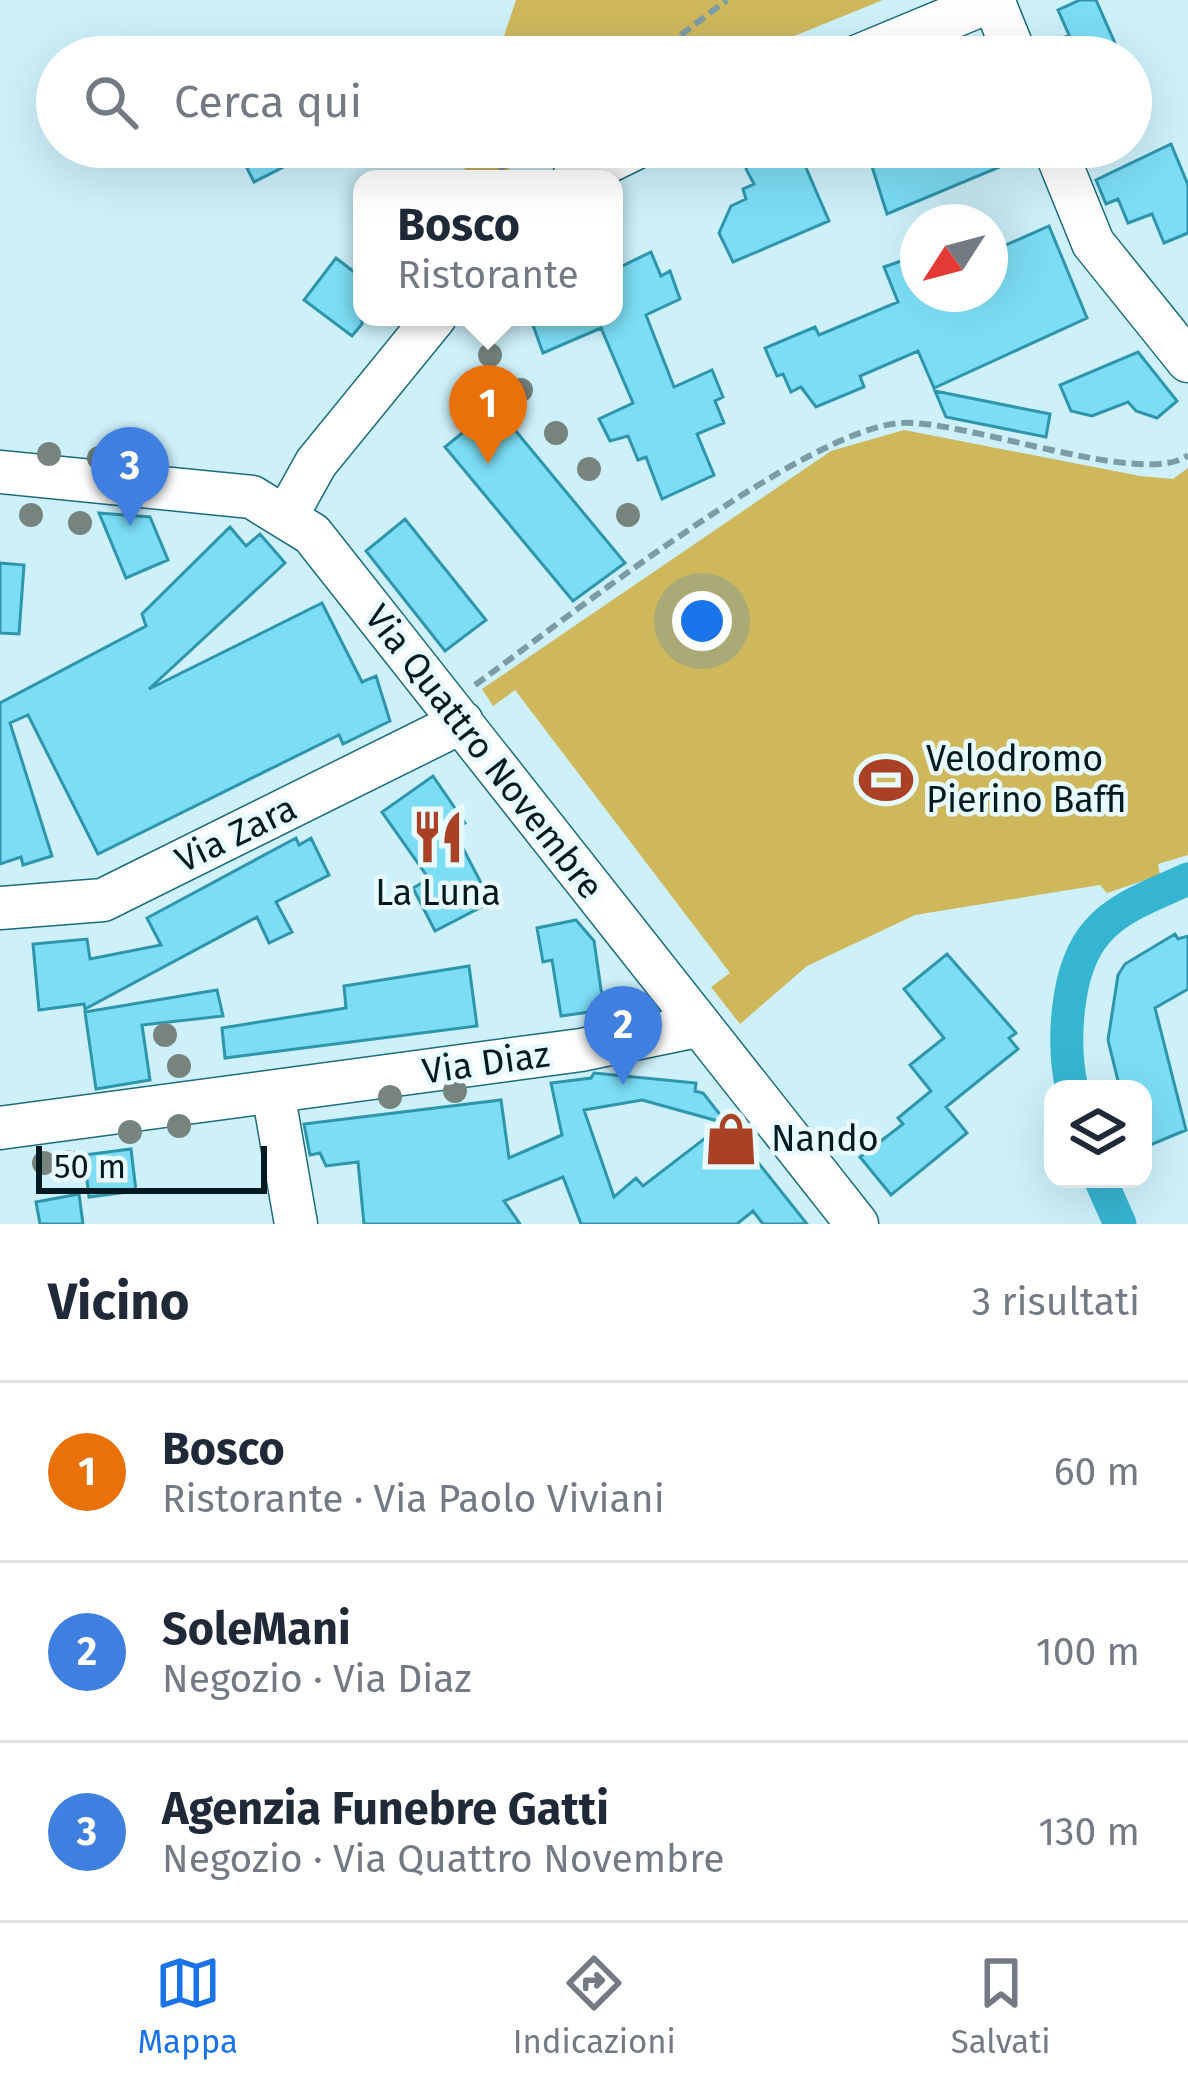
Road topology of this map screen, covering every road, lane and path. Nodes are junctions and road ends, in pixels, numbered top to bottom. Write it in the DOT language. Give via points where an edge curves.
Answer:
graph roads {
  1 [pos="727,0"];
  2 [pos="993,0"];
  3 [pos="680,36"];
  4 [pos="906,36"];
  5 [pos="1008,36"];
  6 [pos="1063,168"];
  7 [pos="428,326"];
  8 [pos="1188,361"];
  9 [pos="1188,454"];
  10 [pos="0,472"];
  11 [pos="286,517"];
  12 [pos="455,713"];
  13 [pos="0,908"];
  14 [pos="697,1026"];
  15 [pos="273,1092"];
  16 [pos="0,1128"];
  17 [pos="296,1224"];
  18 [pos="857,1224"];
  1 -- 3 [label="path"];
  2 -- 4 [label="street"];
  2 -- 5 [label="street"];
  6 -- 8 [label="street" via="1093,243"];
  7 -- 11 [label="street" via="316,463"];
  9 -- 12 [label="path" via="1179,462 1113,463 901,423 829,444 638,567"];
  10 -- 11 [label="street, Via Quattro Novembre" via="211,490 252,497"];
  11 -- 12 [label="street, Via Quattro Novembre" via="312,534"];
  12 -- 13 [label="street, Via Zara" via="103,900"];
  12 -- 14 [label="street, Via Quattro Novembre"];
  14 -- 15 [label="street, Via Diaz" via="609,1046"];
  14 -- 18 [label="street, Via Quattro Novembre"];
  15 -- 16 [label="street, Via Diaz"];
  15 -- 17 [label="street"];
}
